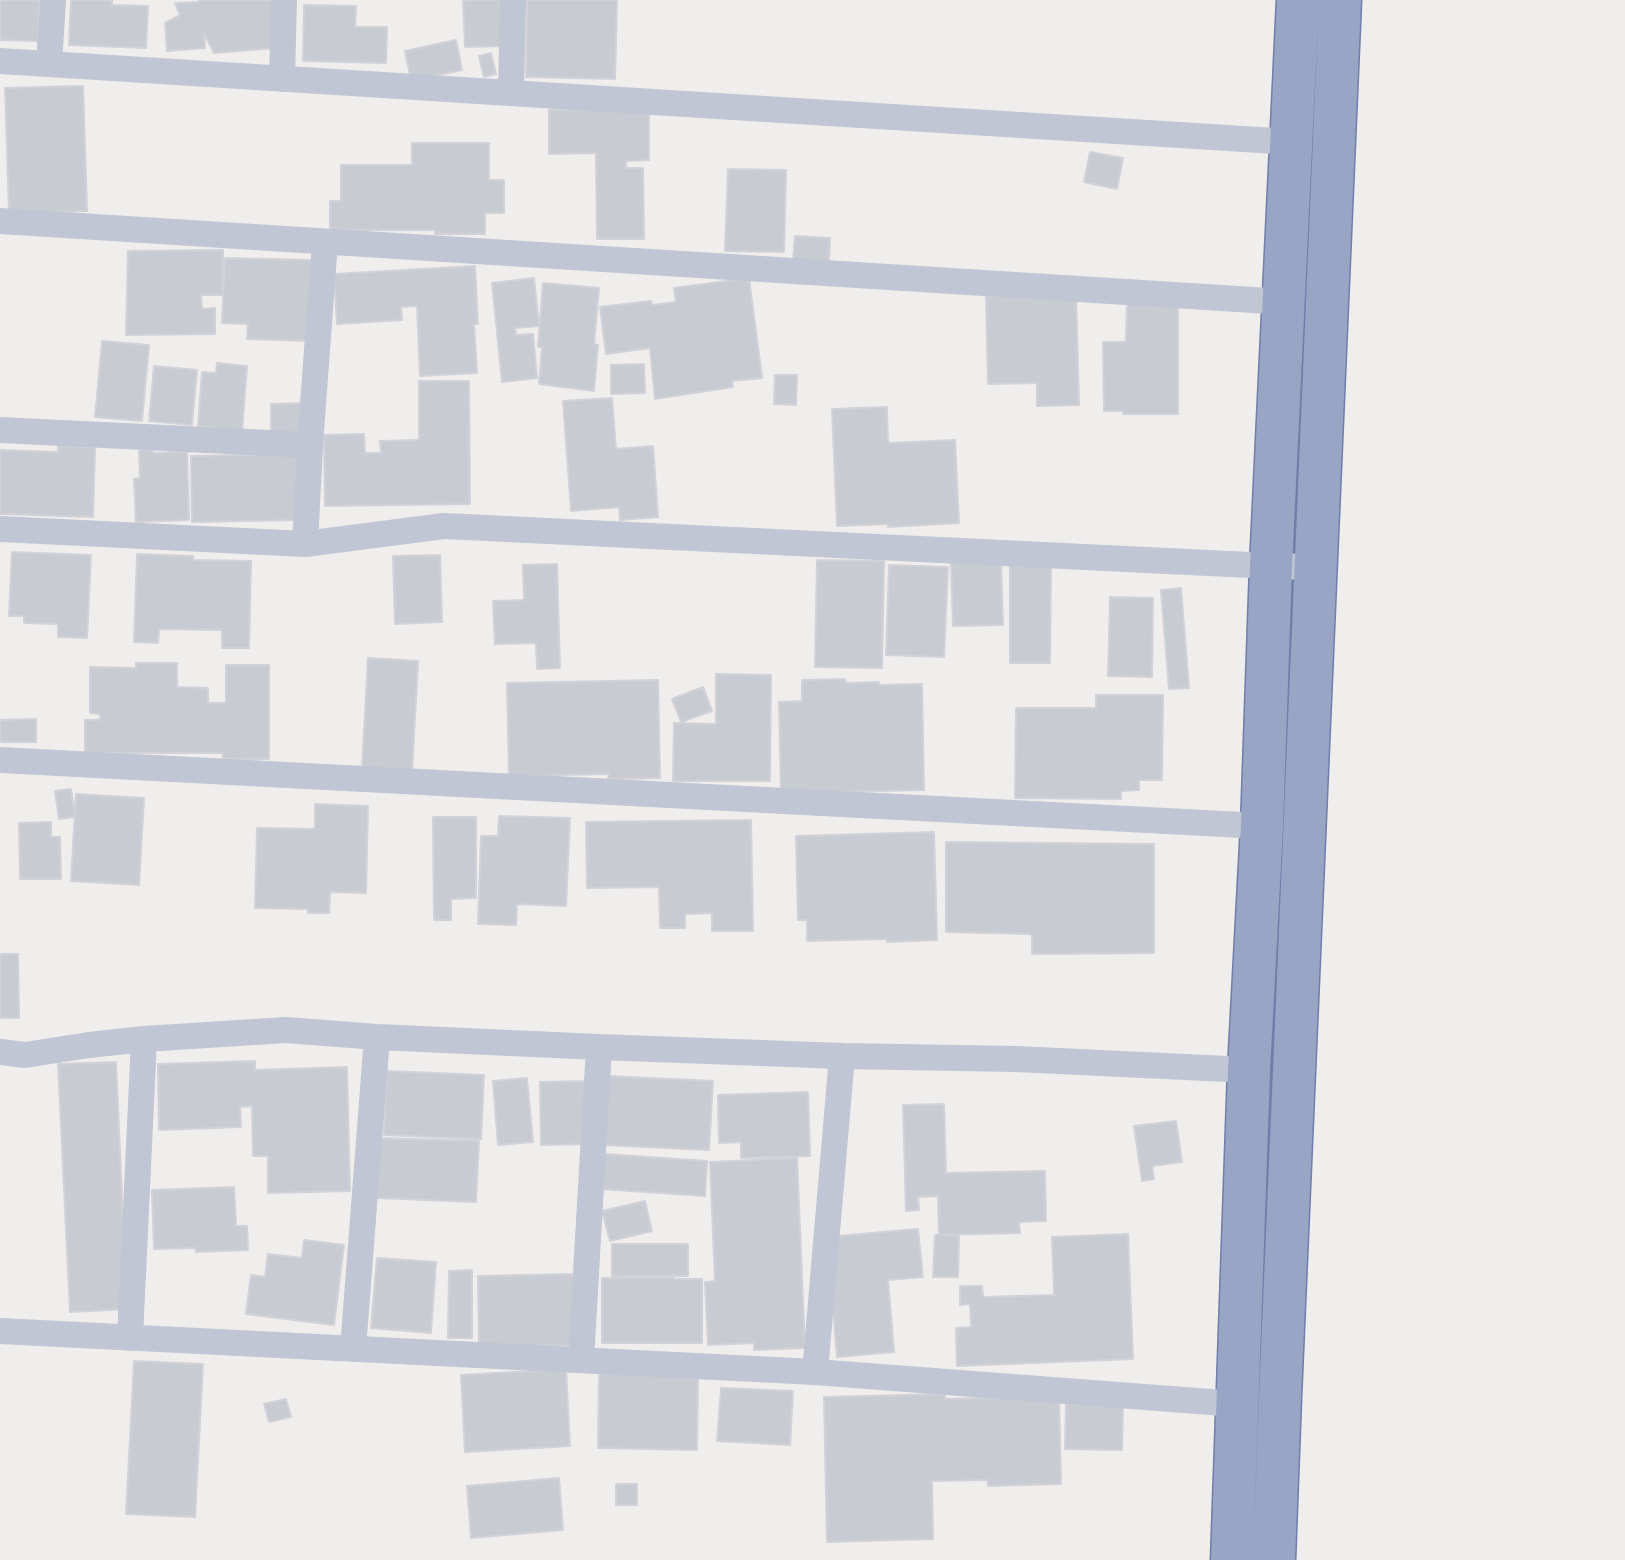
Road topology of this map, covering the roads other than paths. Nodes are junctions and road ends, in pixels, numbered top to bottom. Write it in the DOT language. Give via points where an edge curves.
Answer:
graph roads {
  1 [pos="53,0"];
  2 [pos="284,0"];
  3 [pos="513,0"];
  4 [pos="1298,0"];
  5 [pos="1340,0"];
  6 [pos="0,61"];
  7 [pos="49,64"];
  8 [pos="282,79"];
  9 [pos="511,93"];
  10 [pos="1291,142"];
  11 [pos="0,221"];
  12 [pos="325,242"];
  13 [pos="1285,302"];
  14 [pos="0,430"];
  15 [pos="310,445"];
  16 [pos="0,529"];
  17 [pos="305,544"];
  18 [pos="1271,566"];
  19 [pos="1316,567"];
  20 [pos="0,760"];
  21 [pos="1262,826"];
  22 [pos="377,1037"];
  23 [pos="144,1039"];
  24 [pos="599,1047"];
  25 [pos="0,1052"];
  26 [pos="842,1056"];
  27 [pos="1249,1070"];
  28 [pos="0,1331"];
  29 [pos="130,1338"];
  30 [pos="353,1349"];
  31 [pos="581,1360"];
  32 [pos="815,1372"];
  33 [pos="1237,1404"];
  34 [pos="1232,1560"];
  35 [pos="1274,1560"];
  1 -- 7 [label="street"];
  2 -- 8 [label="street"];
  3 -- 9 [label="street"];
  4 -- 10 [label="highway"];
  5 -- 19 [label="highway"];
  6 -- 7 [label="street"];
  7 -- 8 [label="street"];
  8 -- 9 [label="street"];
  9 -- 10 [label="street"];
  10 -- 13 [label="highway"];
  11 -- 12 [label="street"];
  12 -- 13 [label="street"];
  12 -- 15 [label="street"];
  13 -- 18 [label="highway"];
  14 -- 15 [label="street"];
  15 -- 17 [label="street"];
  16 -- 17 [label="street"];
  17 -- 18 [label="street" via="444,526"];
  18 -- 19 [label="street"];
  18 -- 21 [label="highway"];
  19 -- 35 [label="highway"];
  20 -- 21 [label="street"];
  21 -- 27 [label="highway"];
  22 -- 23 [label="street" via="286,1030"];
  22 -- 24 [label="street"];
  22 -- 30 [label="street"];
  23 -- 25 [label="street" via="25,1055"];
  23 -- 29 [label="street"];
  24 -- 26 [label="street"];
  24 -- 31 [label="street"];
  26 -- 27 [label="street"];
  26 -- 32 [label="street"];
  27 -- 33 [label="highway"];
  28 -- 29 [label="street"];
  29 -- 30 [label="street"];
  30 -- 31 [label="street"];
  31 -- 32 [label="street"];
  32 -- 33 [label="street"];
  33 -- 34 [label="highway"];
}
